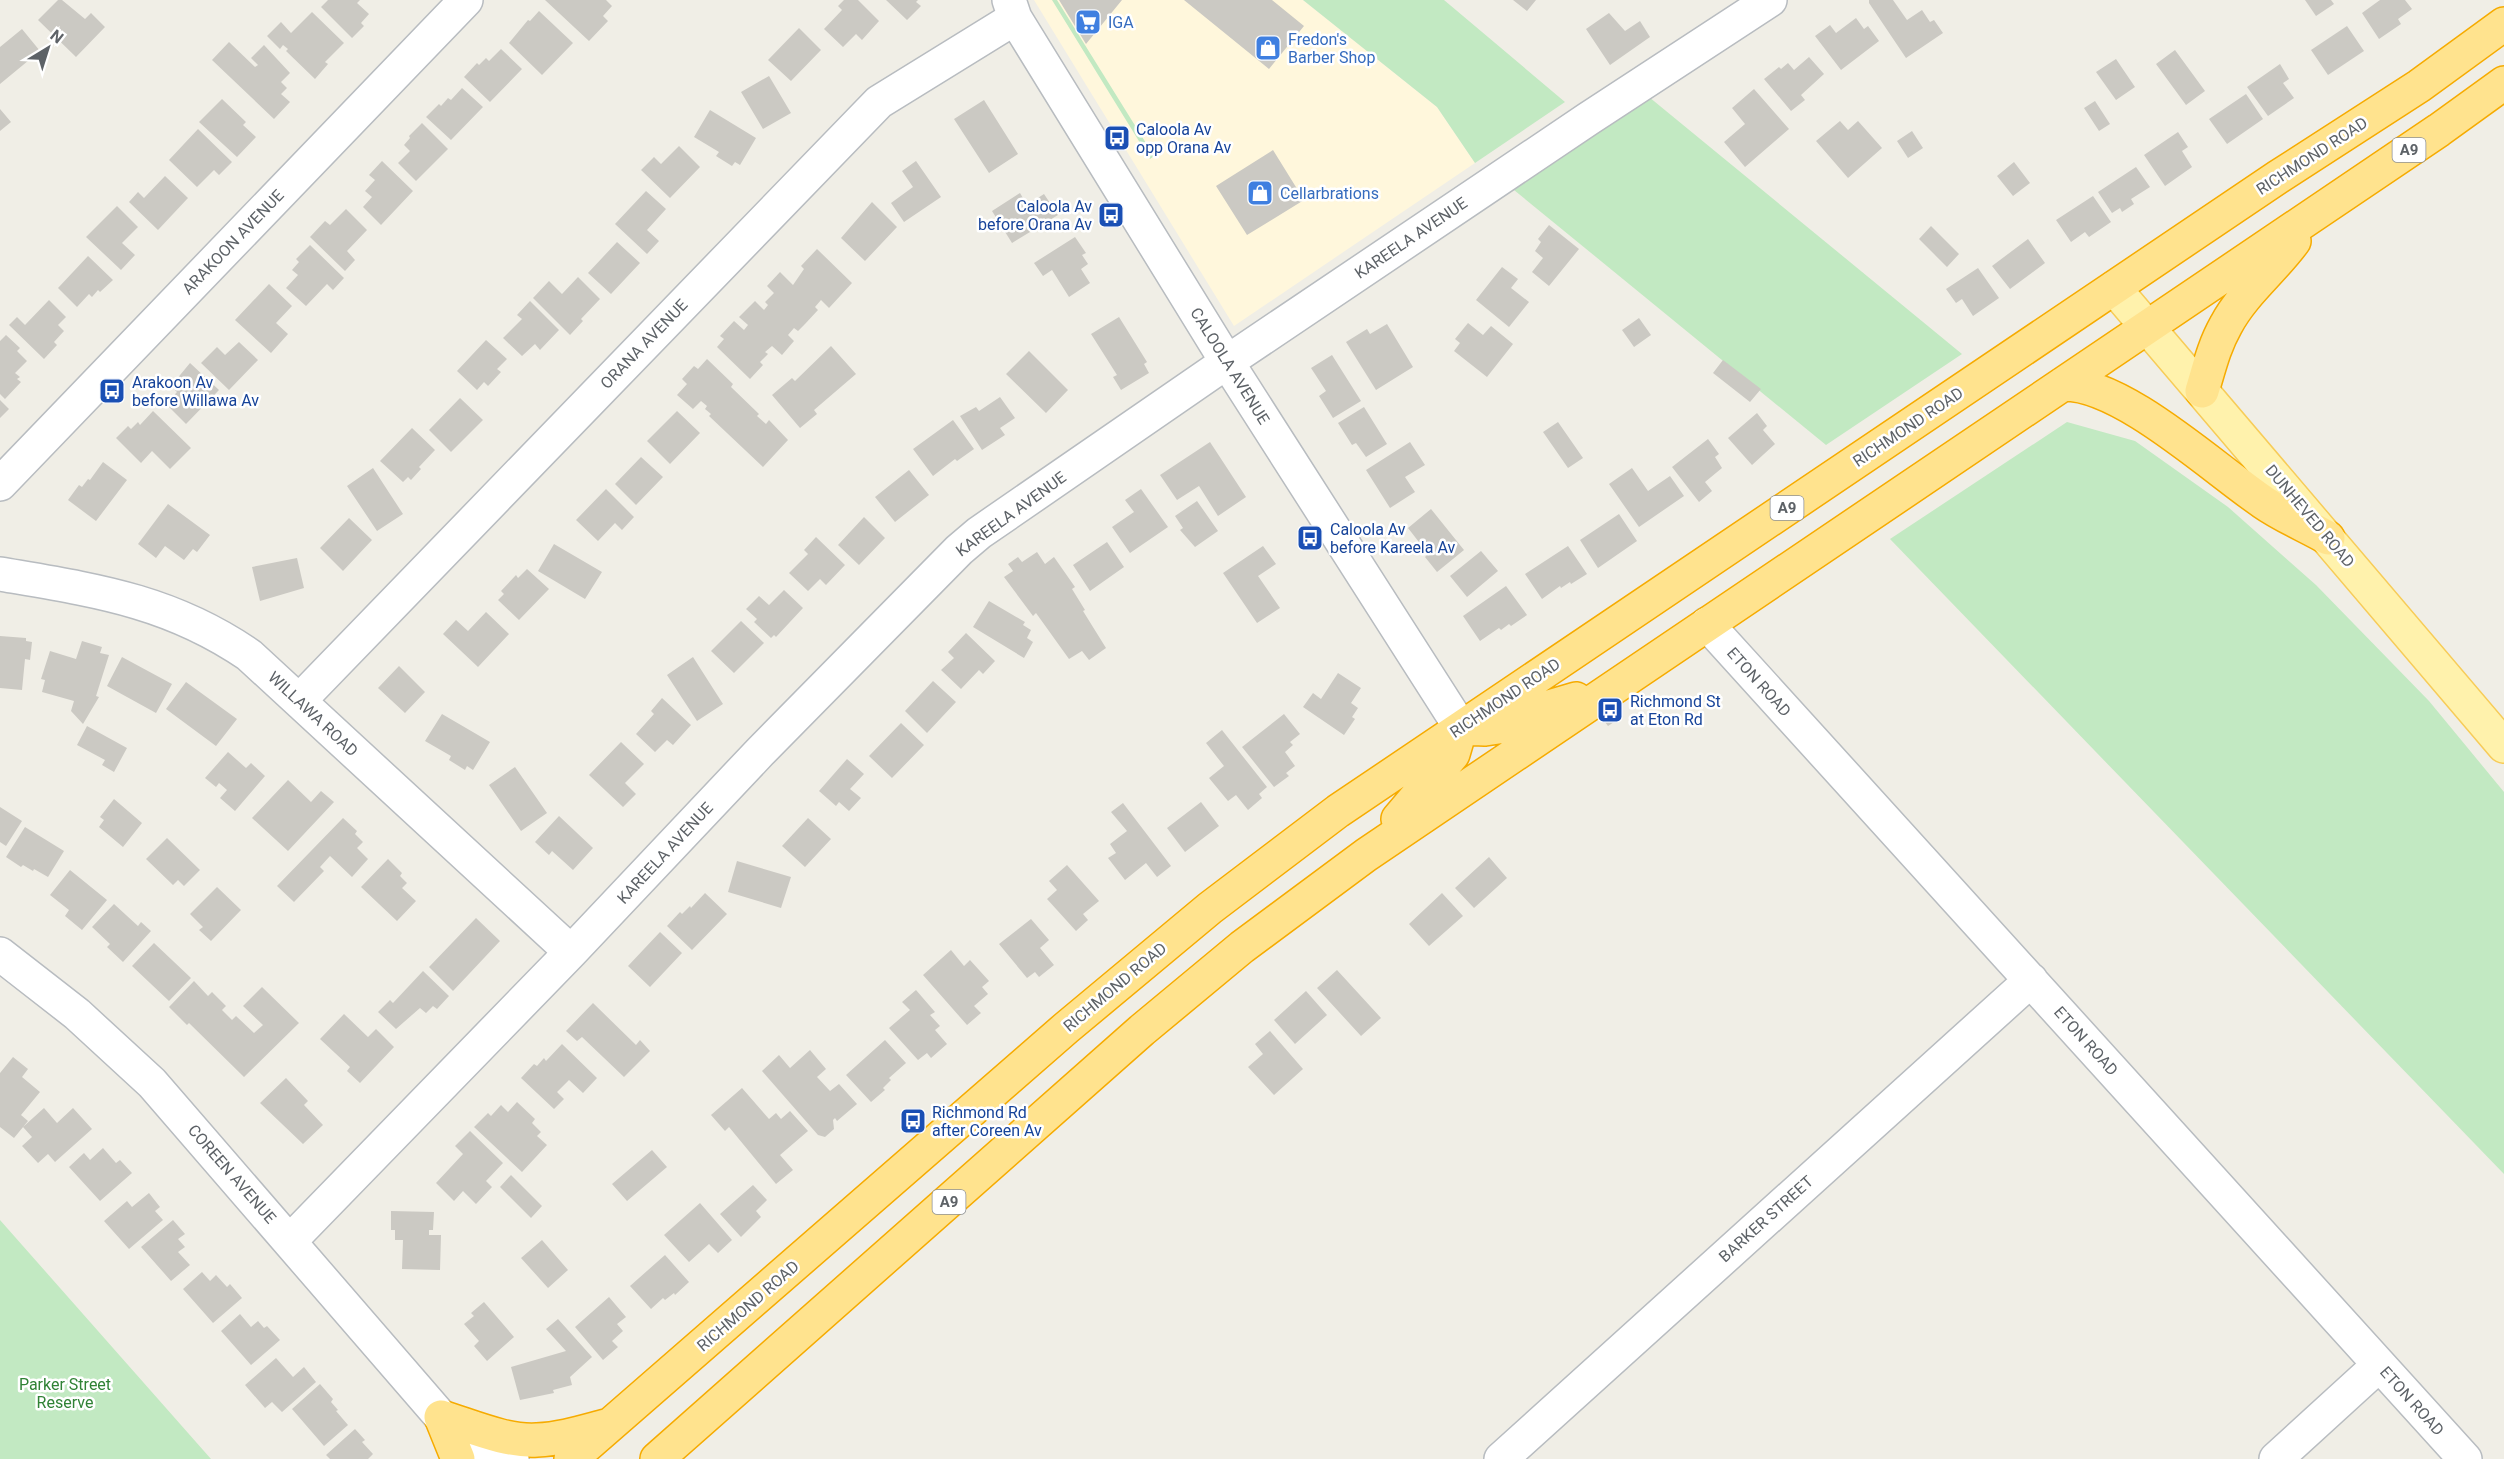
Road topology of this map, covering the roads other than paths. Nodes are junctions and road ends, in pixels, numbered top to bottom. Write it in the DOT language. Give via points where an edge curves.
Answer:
graph roads {
  1 [pos="466,0"];
  2 [pos="1749,5"];
  3 [pos="1012,9"];
  4 [pos="2504,24"];
  5 [pos="2504,83"];
  6 [pos="2313,215"];
  7 [pos="2114,288"];
  8 [pos="2147,327"];
  9 [pos="1227,362"];
  10 [pos="2063,384"];
  11 [pos="2202,391"];
  12 [pos="0,484"];
  13 [pos="2328,538"];
  14 [pos="0,574"];
  15 [pos="1707,624"];
  16 [pos="1611,689"];
  17 [pos="299,701"];
  18 [pos="1461,728"];
  19 [pos="2504,746"];
  20 [pos="1366,855"];
  21 [pos="571,952"];
  22 [pos="0,954"];
  23 [pos="2031,980"];
  24 [pos="290,1241"];
  25 [pos="2379,1365"];
  26 [pos="441,1417"];
  27 [pos="610,1425"];
  28 [pos="690,1444"];
  29 [pos="458,1459"];
  30 [pos="482,1459"];
  31 [pos="512,1459"];
  32 [pos="571,1459"];
  33 [pos="657,1459"];
  34 [pos="1501,1459"];
  35 [pos="2276,1459"];
  36 [pos="2465,1459"];
  1 -- 12 [label="street, ARAKOON AVENUE"];
  2 -- 9 [label="street, KAREELA AVENUE"];
  3 -- 9 [label="street, CALOOLA AVENUE"];
  3 -- 17 [label="street, ORANA AVENUE" via="872,108"];
  4 -- 7 [label="highway, RICHMOND ROAD / A9" via="2419,86"];
  5 -- 6 [label="highway, A9"];
  6 -- 8 [label="highway, A9"];
  6 -- 11 [label="highway" via="2226,324"];
  7 -- 8 [label="main road, DUNHEVED ROAD"];
  7 -- 18 [label="highway, RICHMOND ROAD / A9"];
  8 -- 10 [label="highway, A9"];
  8 -- 11 [label="main road, DUNHEVED ROAD"];
  9 -- 18 [label="street, CALOOLA AVENUE"];
  9 -- 21 [label="street, KAREELA AVENUE" via="959,550"];
  10 -- 13 [label="highway" via="2090,387 2114,397 2264,503"];
  10 -- 15 [label="highway, A9"];
  11 -- 13 [label="main road, DUNHEVED ROAD"];
  13 -- 19 [label="main road, DUNHEVED ROAD"];
  14 -- 17 [label="street, WILLAWA ROAD" via="109,593 173,613 224,638"];
  15 -- 16 [label="highway, A9"];
  15 -- 23 [label="street, ETON ROAD"];
  16 -- 18 [label="highway" via="1549,707 1505,726"];
  16 -- 20 [label="highway, A9"];
  17 -- 21 [label="street, WILLAWA ROAD"];
  18 -- 20 [label="highway" via="1453,754"];
  18 -- 27 [label="highway, RICHMOND ROAD / A9" via="1338,811 1210,908 1066,1028"];
  20 -- 28 [label="highway, A9" via="1242,947 1142,1030"];
  21 -- 24 [label="street, KAREELA AVENUE"];
  22 -- 24 [label="street, COREEN AVENUE" via="62,1001 136,1068"];
  23 -- 25 [label="street, ETON ROAD"];
  23 -- 34 [label="street, BARKER STREET"];
  24 -- 26 [label="street, COREEN AVENUE"];
  25 -- 35 [label="street"];
  25 -- 36 [label="street, ETON ROAD"];
  26 -- 27 [label="highway" via="536,1440"];
  26 -- 29 [label="highway"];
  26 -- 30 [label="street, COREEN AVENUE"];
  26 -- 31 [label="street, COREEN AVENUE"];
  27 -- 32 [label="highway, RICHMOND ROAD / A9"];
  28 -- 33 [label="highway, A9"];
}
